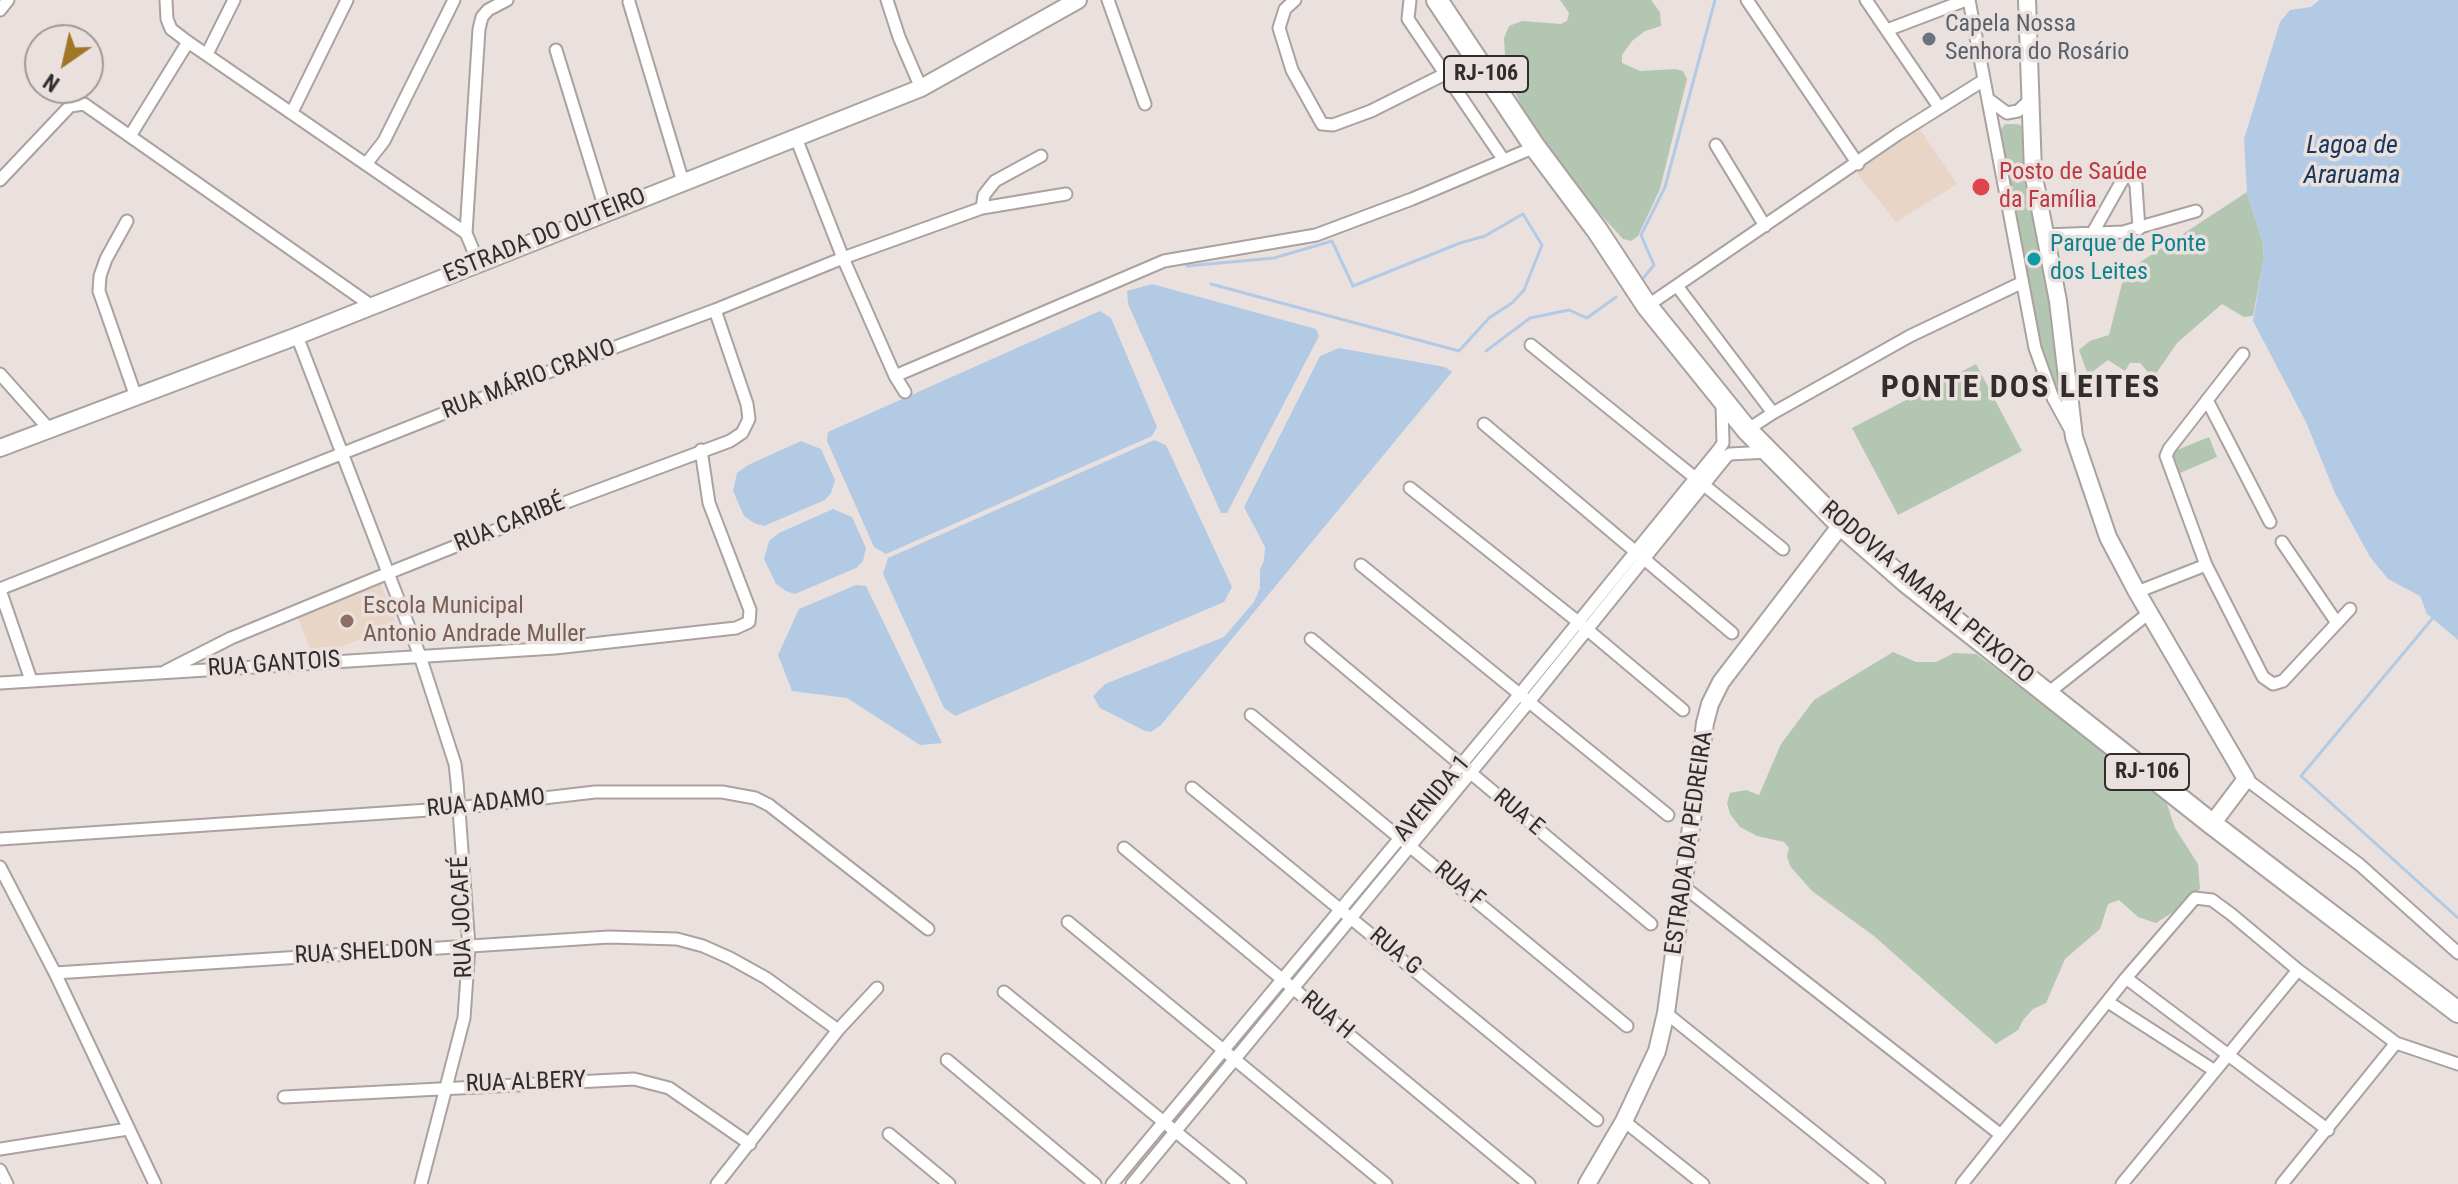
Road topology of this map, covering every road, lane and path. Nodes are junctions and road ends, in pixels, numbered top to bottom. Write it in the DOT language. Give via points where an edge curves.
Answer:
graph roads {
  1 [pos="8,0"];
  2 [pos="166,0"];
  3 [pos="234,0"];
  4 [pos="347,0"];
  5 [pos="454,0"];
  6 [pos="507,0"];
  7 [pos="887,0"];
  8 [pos="1078,0"];
  9 [pos="1108,0"];
  10 [pos="1295,0"];
  11 [pos="1410,0"];
  12 [pos="1437,0"];
  13 [pos="1747,0"];
  14 [pos="1866,0"];
  15 [pos="1968,0"];
  16 [pos="2027,0"];
  17 [pos="629,2"];
  18 [pos="0,10"];
  19 [pos="1887,30"];
  20 [pos="188,42"];
  21 [pos="556,50"];
  22 [pos="207,54"];
  23 [pos="1473,54"];
  24 [pos="1443,75"];
  25 [pos="1984,80"];
  26 [pos="921,88"];
  27 [pos="2032,98"];
  28 [pos="1988,99"];
  29 [pos="1145,104"];
  30 [pos="1939,107"];
  31 [pos="292,112"];
  32 [pos="2032,126"];
  33 [pos="1994,131"];
  34 [pos="130,136"];
  35 [pos="796,138"];
  36 [pos="1716,145"];
  37 [pos="1535,147"];
  38 [pos="1041,156"];
  39 [pos="1503,159"];
  40 [pos="366,164"];
  41 [pos="1858,164"];
  42 [pos="0,180"];
  43 [pos="683,182"];
  44 [pos="1066,194"];
  45 [pos="982,208"];
  46 [pos="2196,211"];
  47 [pos="606,212"];
  48 [pos="127,221"];
  49 [pos="1765,226"];
  50 [pos="2139,229"];
  51 [pos="466,233"];
  52 [pos="2092,234"];
  53 [pos="2045,235"];
  54 [pos="843,258"];
  55 [pos="478,262"];
  56 [pos="2021,283"];
  57 [pos="1677,286"];
  58 [pos="1638,292"];
  59 [pos="372,306"];
  60 [pos="715,310"];
  61 [pos="297,336"];
  62 [pos="1531,345"];
  63 [pos="2243,354"];
  64 [pos="0,374"];
  65 [pos="895,376"];
  66 [pos="905,392"];
  67 [pos="2070,392"];
  68 [pos="136,397"];
  69 [pos="2053,398"];
  70 [pos="2207,400"];
  71 [pos="1722,401"];
  72 [pos="1773,413"];
  73 [pos="1484,424"];
  74 [pos="49,429"];
  75 [pos="1747,430"];
  76 [pos="2074,437"];
  77 [pos="0,448"];
  78 [pos="701,450"];
  79 [pos="1768,452"];
  80 [pos="343,453"];
  81 [pos="1699,482"];
  82 [pos="1410,488"];
  83 [pos="2270,522"];
  84 [pos="1841,525"];
  85 [pos="2282,542"];
  86 [pos="1783,549"];
  87 [pos="1640,554"];
  88 [pos="1361,565"];
  89 [pos="2206,565"];
  90 [pos="386,574"];
  91 [pos="0,590"];
  92 [pos="2137,592"];
  93 [pos="2350,609"];
  94 [pos="2149,613"];
  95 [pos="2337,623"];
  96 [pos="1581,625"];
  97 [pos="1732,633"];
  98 [pos="1311,639"];
  99 [pos="420,656"];
  100 [pos="162,673"];
  101 [pos="31,680"];
  102 [pos="0,683"];
  103 [pos="2048,693"];
  104 [pos="1523,699"];
  105 [pos="1683,710"];
  106 [pos="1251,715"];
  107 [pos="1465,769"];
  108 [pos="2246,779"];
  109 [pos="1192,788"];
  110 [pos="458,808"];
  111 [pos="1668,815"];
  112 [pos="2212,824"];
  113 [pos="0,839"];
  114 [pos="1405,840"];
  115 [pos="1124,848"];
  116 [pos="0,867"];
  117 [pos="1684,887"];
  118 [pos="1347,913"];
  119 [pos="1068,922"];
  120 [pos="1651,924"];
  121 [pos="928,929"];
  122 [pos="469,947"];
  123 [pos="2458,953"];
  124 [pos="2298,970"];
  125 [pos="55,973"];
  126 [pos="2126,978"];
  127 [pos="1287,984"];
  128 [pos="877,988"];
  129 [pos="1004,992"];
  130 [pos="2108,1002"];
  131 [pos="2458,1012"];
  132 [pos="1666,1013"];
  133 [pos="1627,1026"];
  134 [pos="838,1030"];
  135 [pos="2396,1043"];
  136 [pos="1222,1050"];
  137 [pos="2230,1054"];
  138 [pos="1234,1059"];
  139 [pos="947,1060"];
  140 [pos="2458,1064"];
  141 [pos="2215,1071"];
  142 [pos="447,1087"];
  143 [pos="284,1097"];
  144 [pos="1597,1120"];
  145 [pos="1624,1121"];
  146 [pos="1165,1123"];
  147 [pos="128,1129"];
  148 [pos="2328,1130"];
  149 [pos="1176,1131"];
  150 [pos="889,1134"];
  151 [pos="2001,1135"];
  152 [pos="750,1144"];
  153 [pos="0,1149"];
  154 [pos="0,1170"];
  155 [pos="7,1184"];
  156 [pos="155,1184"];
  157 [pos="421,1184"];
  158 [pos="717,1184"];
  159 [pos="949,1184"];
  160 [pos="1095,1184"];
  161 [pos="1112,1184"];
  162 [pos="1132,1184"];
  163 [pos="1240,1184"];
  164 [pos="1386,1184"];
  165 [pos="1529,1184"];
  166 [pos="1587,1184"];
  167 [pos="1703,1184"];
  168 [pos="1879,1184"];
  169 [pos="1962,1184"];
  170 [pos="2122,1184"];
  171 [pos="2282,1184"];
  1 -- 18 [label="street"];
  2 -- 20 [label="street" via="171,29"];
  3 -- 22 [label="street"];
  4 -- 31 [label="street"];
  5 -- 40 [label="street" via="384,141"];
  6 -- 51 [label="street" via="488,10 479,29"];
  7 -- 26 [label="street"];
  8 -- 26 [label="street, ESTRADA DO OUTEIRO"];
  9 -- 29 [label="street"];
  10 -- 24 [label="street" via="1285,9 1279,28 1292,70 1322,124 1371,111"];
  11 -- 24 [label="street" via="1408,19"];
  12 -- 23 [label="highway, RODOVIA AMARAL PEIXOTO / RJ-106"];
  13 -- 41 [label="street"];
  14 -- 19 [label="street"];
  15 -- 19 [label="street"];
  15 -- 25 [label="street"];
  16 -- 27 [label="street"];
  17 -- 43 [label="street"];
  19 -- 30 [label="street"];
  20 -- 22 [label="street"];
  20 -- 34 [label="street"];
  21 -- 47 [label="street"];
  22 -- 31 [label="street"];
  23 -- 24 [label="street"];
  23 -- 37 [label="highway, RODOVIA AMARAL PEIXOTO / RJ-106"];
  24 -- 39 [label="street"];
  25 -- 28 [label="street"];
  25 -- 30 [label="street"];
  26 -- 35 [label="street, ESTRADA DO OUTEIRO"];
  27 -- 28 [label="street" via="2007,113"];
  27 -- 32 [label="street"];
  28 -- 33 [label="street"];
  30 -- 41 [label="street"];
  31 -- 40 [label="street"];
  32 -- 33 [label="street" via="2012,118"];
  32 -- 53 [label="street" via="2033,172"];
  33 -- 56 [label="street"];
  34 -- 42 [label="street" via="78,103"];
  34 -- 59 [label="street"];
  35 -- 43 [label="street, ESTRADA DO OUTEIRO"];
  35 -- 54 [label="street"];
  36 -- 49 [label="street"];
  37 -- 39 [label="street"];
  37 -- 58 [label="highway, RODOVIA AMARAL PEIXOTO / RJ-106"];
  38 -- 45 [label="street" via="995,181"];
  39 -- 65 [label="street" via="1316,235 1164,261"];
  40 -- 51 [label="street"];
  41 -- 49 [label="street"];
  43 -- 47 [label="street, ESTRADA DO OUTEIRO"];
  44 -- 45 [label="street, RUA MÁRIO CRAVO"];
  45 -- 54 [label="street, RUA MÁRIO CRAVO"];
  46 -- 50 [label="street"];
  47 -- 55 [label="street, ESTRADA DO OUTEIRO"];
  48 -- 68 [label="street" via="106,259 99,291"];
  49 -- 57 [label="street"];
  50 -- 52 [label="street"];
  50 -- 52 [label="street" via="2136,185 2128,175"];
  51 -- 55 [label="street"];
  52 -- 53 [label="street"];
  53 -- 67 [label="street"];
  54 -- 60 [label="street, RUA MÁRIO CRAVO"];
  54 -- 65 [label="street"];
  55 -- 59 [label="street, ESTRADA DO OUTEIRO"];
  56 -- 69 [label="street"];
  56 -- 72 [label="street" via="1910,336"];
  57 -- 58 [label="street"];
  57 -- 72 [label="street"];
  58 -- 71 [label="highway, RODOVIA AMARAL PEIXOTO / RJ-106"];
  59 -- 61 [label="street, ESTRADA DO OUTEIRO"];
  60 -- 78 [label="street, RUA CARIBÉ" via="749,419 730,441"];
  60 -- 80 [label="street, RUA MÁRIO CRAVO"];
  61 -- 68 [label="street, ESTRADA DO OUTEIRO"];
  61 -- 80 [label="street, RUA JOCAFÉ"];
  62 -- 81 [label="street"];
  63 -- 70 [label="street"];
  64 -- 74 [label="street"];
  65 -- 66 [label="street"];
  67 -- 69 [label="street" via="2066,401"];
  67 -- 76 [label="street"];
  68 -- 74 [label="street, ESTRADA DO OUTEIRO"];
  69 -- 76 [label="street"];
  70 -- 83 [label="street"];
  70 -- 89 [label="street" via="2166,456"];
  71 -- 75 [label="highway, RODOVIA AMARAL PEIXOTO / RJ-106"];
  71 -- 81 [label="street, AVENIDA 1" via="1723,443"];
  72 -- 75 [label="street"];
  73 -- 87 [label="street"];
  74 -- 77 [label="street, ESTRADA DO OUTEIRO"];
  75 -- 79 [label="highway, RODOVIA AMARAL PEIXOTO / RJ-106"];
  76 -- 92 [label="street" via="2108,537"];
  78 -- 90 [label="street, RUA CARIBÉ"];
  78 -- 99 [label="street, RUA GANTOIS" via="709,503 749,607 749,622 612,643"];
  79 -- 81 [label="street, AVENIDA 1" via="1730,454"];
  79 -- 84 [label="highway, RODOVIA AMARAL PEIXOTO / RJ-106"];
  80 -- 90 [label="street, RUA JOCAFÉ"];
  80 -- 91 [label="street, RUA MÁRIO CRAVO"];
  81 -- 86 [label="street"];
  81 -- 87 [label="street, AVENIDA 1"];
  82 -- 96 [label="street"];
  84 -- 103 [label="highway, RODOVIA AMARAL PEIXOTO / RJ-106"];
  84 -- 117 [label="street, ESTRADA DA PEDREIRA" via="1721,682 1710,704"];
  85 -- 95 [label="street"];
  87 -- 96 [label="street, AVENIDA 1"];
  87 -- 97 [label="street"];
  88 -- 104 [label="street"];
  89 -- 92 [label="street"];
  89 -- 95 [label="street" via="2267,681 2283,681"];
  90 -- 99 [label="street, RUA JOCAFÉ"];
  90 -- 100 [label="street, RUA CARIBÉ" via="231,638"];
  91 -- 101 [label="street"];
  92 -- 94 [label="street"];
  93 -- 95 [label="street"];
  94 -- 103 [label="street"];
  94 -- 108 [label="street"];
  96 -- 104 [label="street, AVENIDA 1"];
  96 -- 105 [label="street"];
  98 -- 107 [label="street, RUA E"];
  99 -- 100 [label="street, RUA GANTOIS"];
  99 -- 110 [label="street, RUA JOCAFÉ" via="455,764"];
  100 -- 101 [label="street, RUA GANTOIS"];
  101 -- 102 [label="street, RUA GANTOIS"];
  103 -- 112 [label="highway, RODOVIA AMARAL PEIXOTO / RJ-106"];
  104 -- 107 [label="street, AVENIDA 1"];
  104 -- 111 [label="street"];
  106 -- 114 [label="street, RUA F"];
  107 -- 114 [label="street, AVENIDA 1"];
  107 -- 120 [label="street, RUA E"];
  108 -- 112 [label="street"];
  108 -- 123 [label="street" via="2360,865"];
  109 -- 118 [label="street, RUA G"];
  110 -- 113 [label="street, RUA ADAMO"];
  110 -- 121 [label="street, RUA ADAMO" via="595,792 739,794 769,805"];
  110 -- 122 [label="street, RUA JOCAFÉ"];
  112 -- 131 [label="highway, RODOVIA AMARAL PEIXOTO / RJ-106"];
  114 -- 118 [label="street, AVENIDA 1"];
  114 -- 133 [label="street, RUA F"];
  115 -- 127 [label="street, RUA H"];
  116 -- 125 [label="street"];
  117 -- 132 [label="street, ESTRADA DA PEDREIRA"];
  117 -- 151 [label="street"];
  118 -- 127 [label="street, AVENIDA 1"];
  118 -- 144 [label="street, RUA G"];
  119 -- 136 [label="street"];
  122 -- 125 [label="street, RUA SHELDON"];
  122 -- 134 [label="street, RUA SHELDON" via="609,937 677,939 703,946 766,978"];
  122 -- 142 [label="street, RUA JOCAFÉ" via="464,1018"];
  124 -- 126 [label="street" via="2231,914 2200,897"];
  124 -- 135 [label="street"];
  124 -- 137 [label="street"];
  125 -- 147 [label="street"];
  126 -- 130 [label="street"];
  126 -- 137 [label="street"];
  127 -- 136 [label="street, AVENIDA 1"];
  127 -- 138 [label="street, AVENIDA 1"];
  127 -- 165 [label="street, RUA H"];
  128 -- 134 [label="street"];
  129 -- 146 [label="street"];
  130 -- 141 [label="street"];
  130 -- 151 [label="street"];
  132 -- 145 [label="street, ESTRADA DA PEDREIRA" via="1657,1051"];
  132 -- 168 [label="street"];
  134 -- 152 [label="street"];
  135 -- 140 [label="street"];
  135 -- 148 [label="street"];
  136 -- 138 [label="street"];
  136 -- 146 [label="street, AVENIDA 1"];
  137 -- 141 [label="street"];
  137 -- 148 [label="street"];
  138 -- 149 [label="street, AVENIDA 1"];
  138 -- 164 [label="street"];
  139 -- 160 [label="street"];
  141 -- 170 [label="street"];
  142 -- 143 [label="street, RUA ALBERY"];
  142 -- 152 [label="street, RUA ALBERY" via="653,1082"];
  142 -- 157 [label="street, RUA JOCAFÉ"];
  145 -- 166 [label="street, ESTRADA DA PEDREIRA"];
  145 -- 167 [label="street"];
  146 -- 149 [label="street"];
  146 -- 161 [label="street, AVENIDA 1"];
  147 -- 153 [label="street"];
  147 -- 156 [label="street"];
  148 -- 171 [label="street"];
  149 -- 162 [label="street, AVENIDA 1"];
  149 -- 163 [label="street"];
  150 -- 159 [label="street"];
  151 -- 169 [label="street"];
  152 -- 158 [label="street"];
  154 -- 155 [label="street"];
}
